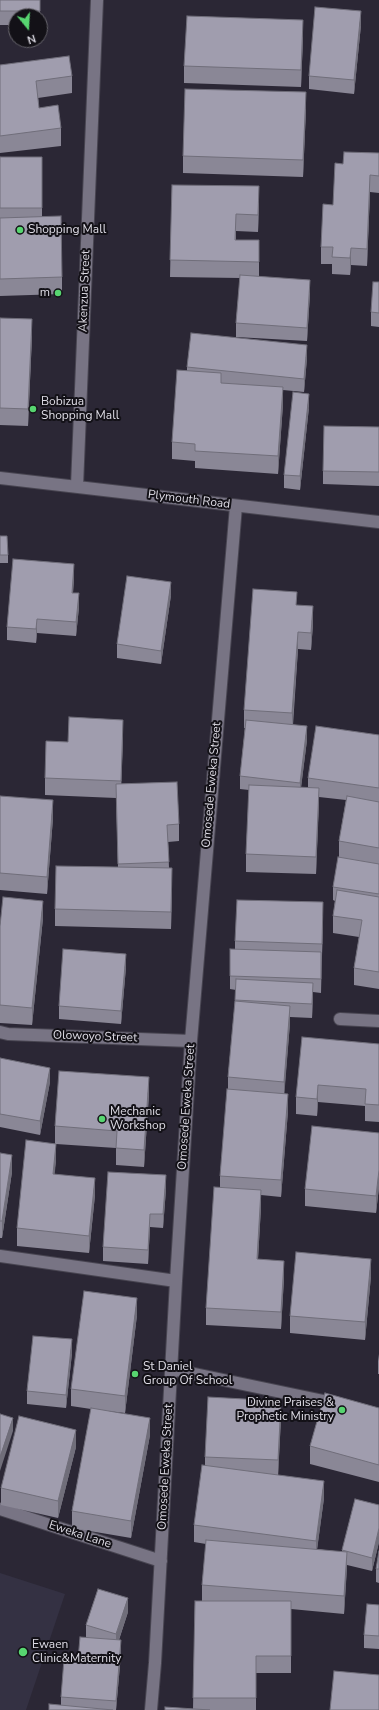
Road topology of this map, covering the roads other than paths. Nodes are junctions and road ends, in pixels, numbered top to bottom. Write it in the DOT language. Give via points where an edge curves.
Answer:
graph roads {
  1 [pos="97,0"];
  2 [pos="0,478"];
  3 [pos="77,486"];
  4 [pos="236,506"];
  5 [pos="379,522"];
  6 [pos="340,1019"];
  7 [pos="379,1021"];
  8 [pos="0,1032"];
  9 [pos="191,1041"];
  10 [pos="0,1256"];
  11 [pos="176,1281"];
  12 [pos="171,1369"];
  13 [pos="348,1406"];
  14 [pos="0,1509"];
  15 [pos="161,1561"];
  16 [pos="151,1710"];
  1 -- 3 [label="street, Akenzua Street"];
  2 -- 3 [label="street, Plymouth Road"];
  3 -- 4 [label="street, Plymouth Road"];
  4 -- 5 [label="street, Plymouth Road"];
  4 -- 9 [label="street, Omosede Eweka Street"];
  6 -- 7 [label="street"];
  8 -- 9 [label="street, Olowoyo Street"];
  9 -- 11 [label="street, Omosede Eweka Street"];
  10 -- 11 [label="street"];
  11 -- 12 [label="street, Omosede Eweka Street"];
  12 -- 13 [label="street"];
  12 -- 15 [label="street, Omosede Eweka Street"];
  14 -- 15 [label="street, Eweka Lane"];
  15 -- 16 [label="street, Omosede Eweka Street"];
}
